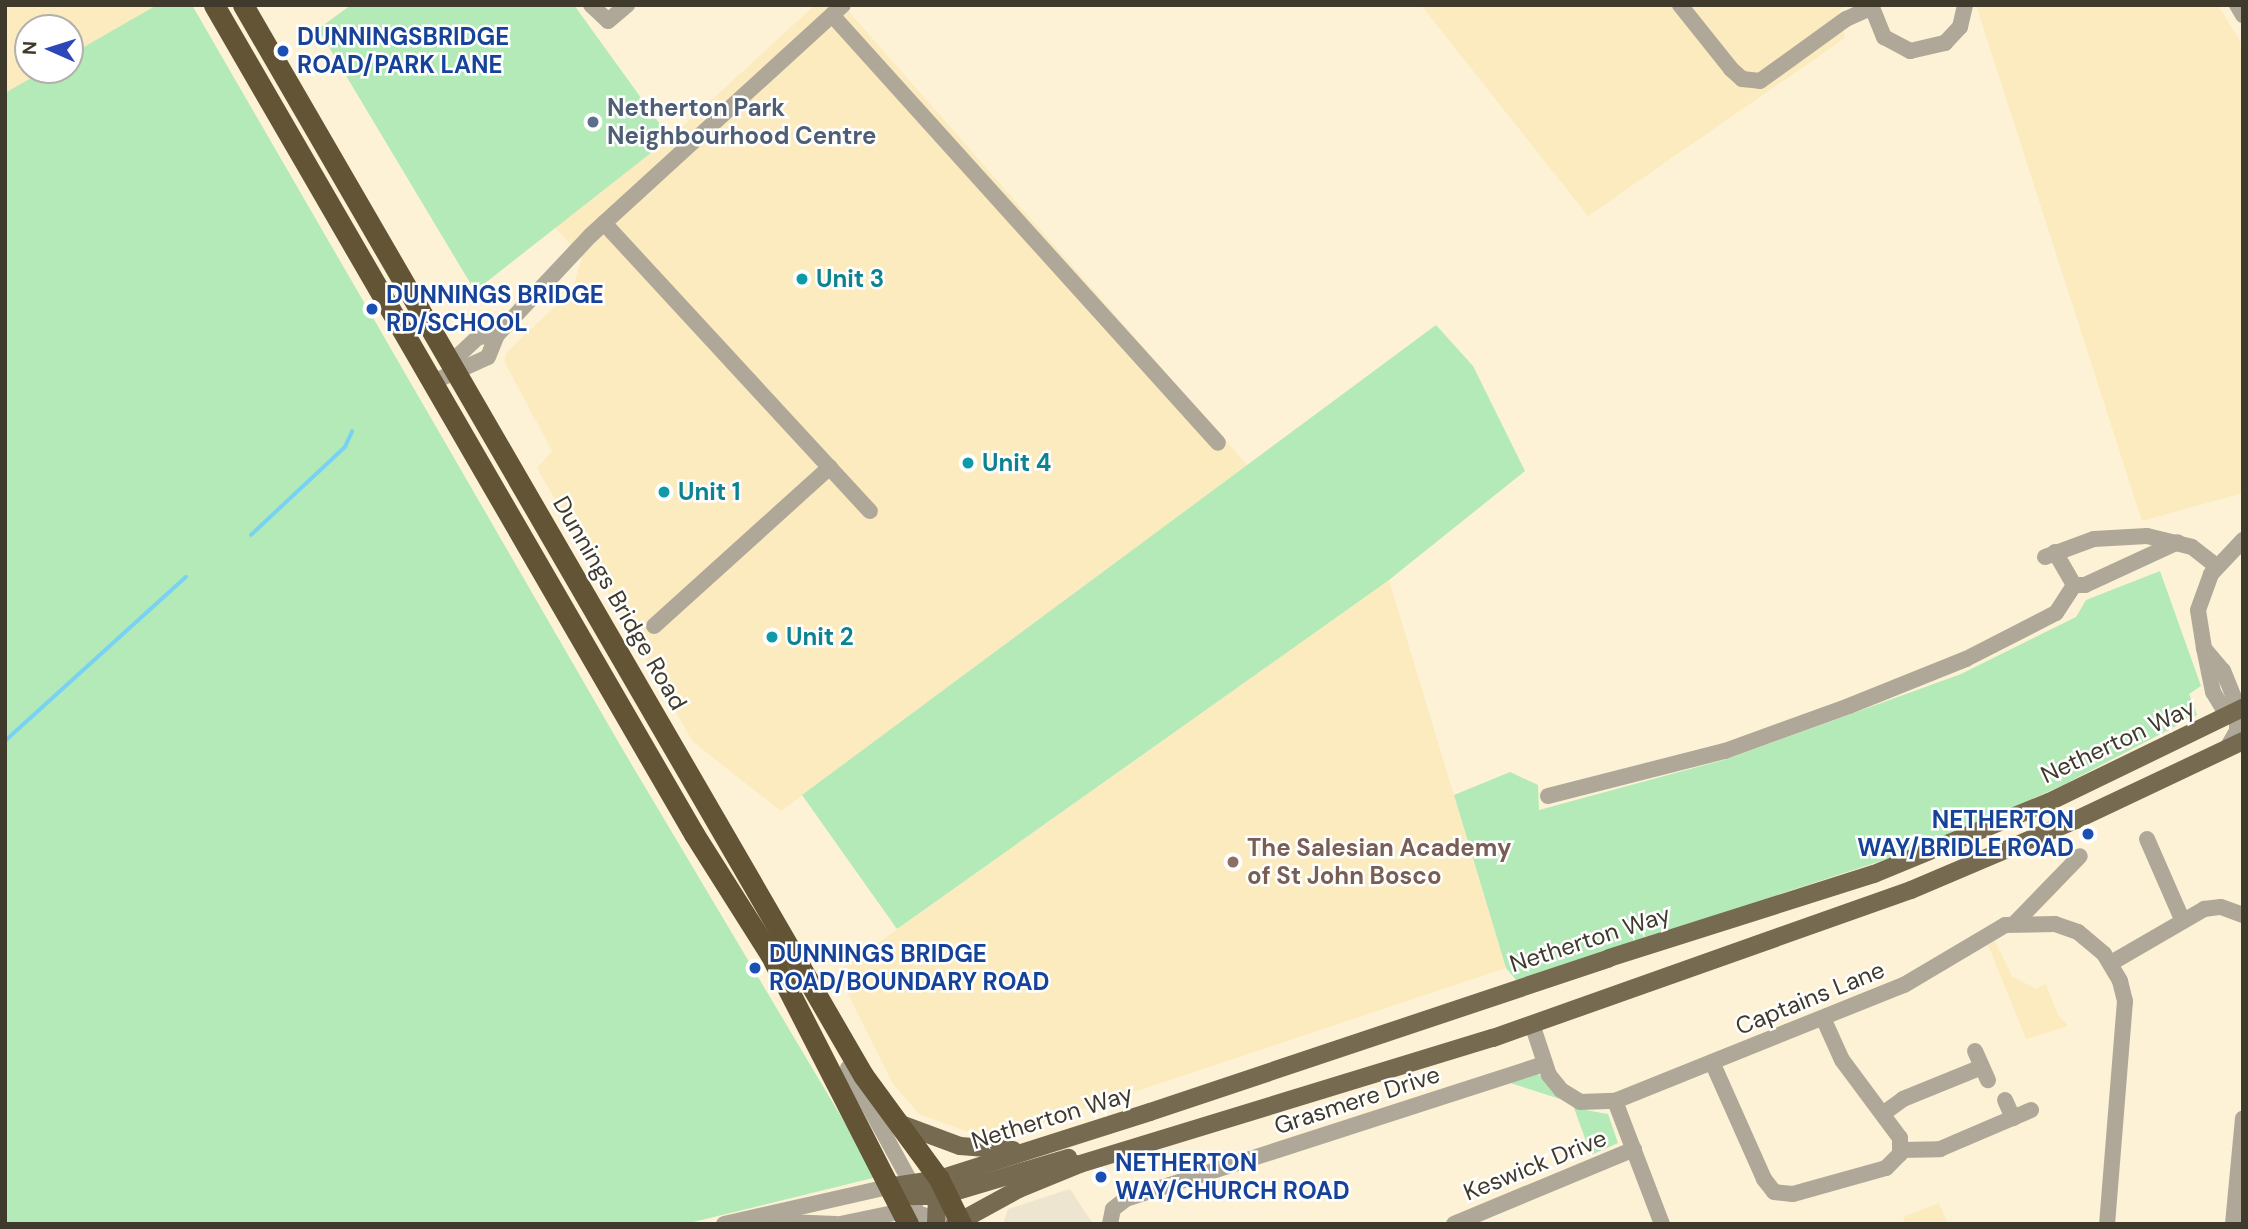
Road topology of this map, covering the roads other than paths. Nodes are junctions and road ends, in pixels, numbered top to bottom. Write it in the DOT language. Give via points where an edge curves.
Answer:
graph roads {
  1 [pos="214,5"];
  2 [pos="243,5"];
  3 [pos="591,5"];
  4 [pos="626,5"];
  5 [pos="1680,5"];
  6 [pos="1965,5"];
  7 [pos="2237,5"];
  8 [pos="1871,7"];
  9 [pos="837,10"];
  10 [pos="2243,15"];
  11 [pos="604,223"];
  12 [pos="443,375"];
  13 [pos="1218,443"];
  14 [pos="830,467"];
  15 [pos="870,511"];
  16 [pos="2243,540"];
  17 [pos="2178,542"];
  18 [pos="2216,566"];
  19 [pos="2074,585"];
  20 [pos="654,626"];
  21 [pos="2238,715"];
  22 [pos="2235,745"];
  23 [pos="1548,796"];
  24 [pos="2147,839"];
  25 [pos="2080,856"];
  26 [pos="2243,915"];
  27 [pos="2182,919"];
  28 [pos="2015,923"];
  29 [pos="2111,963"];
  30 [pos="828,1013"];
  31 [pos="1823,1018"];
  32 [pos="1532,1024"];
  33 [pos="1975,1051"];
  34 [pos="1712,1062"];
  35 [pos="1544,1064"];
  36 [pos="2006,1100"];
  37 [pos="1615,1101"];
  38 [pos="2031,1110"];
  39 [pos="1884,1113"];
  40 [pos="2013,1118"];
  41 [pos="2243,1118"];
  42 [pos="895,1122"];
  43 [pos="1634,1149"];
  44 [pos="1024,1150"];
  45 [pos="1901,1150"];
  46 [pos="1113,1154"];
  47 [pos="888,1182"];
  48 [pos="943,1186"];
  49 [pos="909,1208"];
  50 [pos="1111,1220"];
  51 [pos="731,1222"];
  52 [pos="950,1222"];
  53 [pos="838,1224"];
  54 [pos="1454,1224"];
  55 [pos="1662,1224"];
  56 [pos="2107,1224"];
  57 [pos="2233,1224"];
  1 -- 12 [label="highway, Dunnings Bridge Road"];
  2 -- 12 [label="highway, Dunnings Bridge Road"];
  3 -- 4 [label="street" via="608,22"];
  5 -- 8 [label="street" via="1731,69 1742,79 1760,81 1846,19"];
  6 -- 8 [label="street" via="1959,27 1945,43 1910,51 1884,37"];
  7 -- 10 [label="street"];
  9 -- 11 [label="street"];
  9 -- 13 [label="street"];
  11 -- 12 [label="street" via="497,335 478,337"];
  11 -- 14 [label="street"];
  12 -- 30 [label="highway, Dunnings Bridge Road"];
  12 -- 47 [label="highway, Dunnings Bridge Road" via="458,425 694,834 771,956"];
  14 -- 15 [label="street"];
  14 -- 20 [label="street"];
  16 -- 18 [label="street"];
  17 -- 18 [label="street" via="2200,551"];
  17 -- 19 [label="street" via="2124,570"];
  17 -- 19 [label="street" via="2121,536 2094,539 2050,554"];
  18 -- 21 [label="street" via="2198,610 2204,648 2222,671"];
  19 -- 23 [label="street" via="2056,613 1966,659 1849,706 1725,751"];
  21 -- 22 [label="street"];
  21 -- 44 [label="main road, Netherton Way" via="2049,802 1874,874 1570,970 1295,1066"];
  22 -- 32 [label="main road" via="2076,820 1910,890"];
  24 -- 27 [label="street"];
  25 -- 28 [label="street, Captains Lane"];
  26 -- 27 [label="street" via="2213,907"];
  27 -- 29 [label="street"];
  28 -- 29 [label="street, Captains Lane" via="2045,922 2067,928 2097,947"];
  28 -- 31 [label="street, Captains Lane" via="1988,933 1904,985"];
  29 -- 56 [label="street, Captains Lane" via="2126,1011"];
  30 -- 42 [label="highway, Dunnings Bridge Road"];
  30 -- 49 [label="street" via="839,1053"];
  31 -- 34 [label="street, Captains Lane"];
  31 -- 39 [label="street" via="1842,1060"];
  32 -- 35 [label="street"];
  32 -- 46 [label="main road"];
  33 -- 39 [label="street" via="1985,1074 1903,1099"];
  34 -- 37 [label="street, Captains Lane"];
  34 -- 45 [label="street" via="1764,1180 1778,1194 1793,1194 1886,1168"];
  35 -- 37 [label="street" via="1554,1083 1570,1097 1592,1104"];
  35 -- 50 [label="street, Grasmere Drive" via="1126,1199"];
  36 -- 40 [label="street"];
  37 -- 43 [label="street"];
  38 -- 40 [label="street"];
  39 -- 45 [label="street" via="1898,1133"];
  40 -- 45 [label="street" via="1940,1149"];
  41 -- 57 [label="street"];
  42 -- 44 [label="main road" via="960,1146"];
  42 -- 48 [label="highway, Dunnings Bridge Road"];
  43 -- 54 [label="street, Keswick Drive"];
  43 -- 55 [label="street"];
  44 -- 48 [label="main road, Netherton Way"];
  46 -- 48 [label="main road" via="1060,1159"];
  46 -- 52 [label="main road" via="1028,1185"];
  47 -- 49 [label="highway, Dunnings Bridge Road"];
  47 -- 51 [label="street"];
  48 -- 49 [label="main road"];
  48 -- 52 [label="highway, Dunnings Bridge Road"];
  49 -- 52 [label="street"];
  49 -- 53 [label="street"];
  51 -- 53 [label="street"];
}
